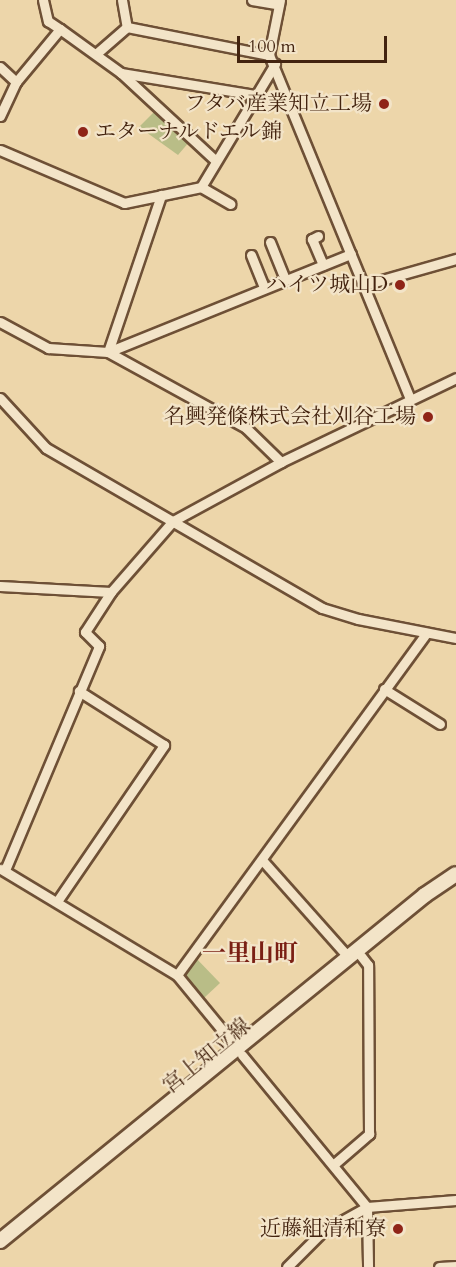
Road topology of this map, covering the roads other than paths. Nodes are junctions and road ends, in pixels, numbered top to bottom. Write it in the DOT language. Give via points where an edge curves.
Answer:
graph roads {
  1 [pos="43,0"];
  2 [pos="122,0"];
  3 [pos="252,0"];
  4 [pos="279,3"];
  5 [pos="127,27"];
  6 [pos="60,29"];
  7 [pos="97,53"];
  8 [pos="269,55"];
  9 [pos="275,64"];
  10 [pos="0,67"];
  11 [pos="121,73"];
  12 [pos="16,82"];
  13 [pos="256,95"];
  14 [pos="0,115"];
  15 [pos="0,150"];
  16 [pos="215,160"];
  17 [pos="201,187"];
  18 [pos="161,195"];
  19 [pos="231,204"];
  20 [pos="318,236"];
  21 [pos="270,242"];
  22 [pos="351,254"];
  23 [pos="251,255"];
  24 [pos="456,259"];
  25 [pos="322,265"];
  26 [pos="285,279"];
  27 [pos="364,285"];
  28 [pos="264,288"];
  29 [pos="0,322"];
  30 [pos="108,352"];
  31 [pos="456,378"];
  32 [pos="0,399"];
  33 [pos="410,399"];
  34 [pos="281,462"];
  35 [pos="172,521"];
  36 [pos="0,586"];
  37 [pos="111,592"];
  38 [pos="426,633"];
  39 [pos="456,638"];
  40 [pos="384,689"];
  41 [pos="79,691"];
  42 [pos="440,724"];
  43 [pos="263,861"];
  44 [pos="2,869"];
  45 [pos="456,874"];
  46 [pos="58,900"];
  47 [pos="355,957"];
  48 [pos="177,975"];
  49 [pos="240,1052"];
  50 [pos="333,1165"];
  51 [pos="456,1200"];
  52 [pos="367,1207"];
  53 [pos="0,1241"];
  54 [pos="0,1251"];
  55 [pos="456,1266"];
  56 [pos="287,1267"];
  57 [pos="368,1267"];
  58 [pos="439,1267"];
  1 -- 6 [label="street" via="48,21"];
  2 -- 5 [label="street"];
  3 -- 4 [label="street"];
  4 -- 8 [label="street"];
  5 -- 7 [label="street"];
  5 -- 8 [label="street"];
  6 -- 7 [label="street"];
  6 -- 12 [label="street"];
  7 -- 11 [label="street"];
  8 -- 9 [label="street"];
  9 -- 13 [label="street"];
  9 -- 22 [label="street"];
  10 -- 12 [label="street"];
  11 -- 13 [label="street"];
  11 -- 16 [label="street"];
  12 -- 14 [label="street"];
  13 -- 16 [label="street"];
  15 -- 18 [label="street" via="124,203"];
  16 -- 17 [label="street"];
  17 -- 18 [label="street"];
  17 -- 19 [label="street"];
  18 -- 30 [label="street"];
  20 -- 25 [label="street" via="312,239"];
  21 -- 26 [label="street"];
  22 -- 25 [label="street"];
  22 -- 27 [label="street"];
  23 -- 28 [label="street"];
  24 -- 27 [label="street"];
  25 -- 26 [label="street"];
  26 -- 28 [label="street"];
  27 -- 33 [label="street"];
  28 -- 30 [label="street"];
  29 -- 30 [label="street" via="48,348"];
  30 -- 34 [label="street" via="246,428"];
  31 -- 33 [label="street"];
  32 -- 35 [label="street" via="46,448"];
  33 -- 34 [label="street"];
  34 -- 35 [label="street"];
  35 -- 37 [label="street"];
  35 -- 38 [label="street" via="322,608"];
  36 -- 37 [label="street"];
  37 -- 41 [label="street" via="85,632 99,646"];
  38 -- 39 [label="street"];
  38 -- 40 [label="street"];
  40 -- 42 [label="street"];
  40 -- 43 [label="street"];
  41 -- 44 [label="street"];
  41 -- 46 [label="street" via="164,745"];
  43 -- 47 [label="street"];
  43 -- 48 [label="street" via="216,917"];
  44 -- 46 [label="street"];
  45 -- 47 [label="main road, 宮上知立線"];
  46 -- 48 [label="street"];
  47 -- 49 [label="main road, 宮上知立線"];
  47 -- 50 [label="street" via="368,965 369,1134"];
  48 -- 49 [label="street"];
  49 -- 50 [label="street"];
  49 -- 53 [label="main road, 宮上知立線"];
  49 -- 54 [label="main road, 宮上知立線"];
  50 -- 52 [label="street"];
  51 -- 52 [label="street"];
  52 -- 56 [label="street" via="322,1232"];
  52 -- 57 [label="street"];
  55 -- 58 [label="street"];
}
